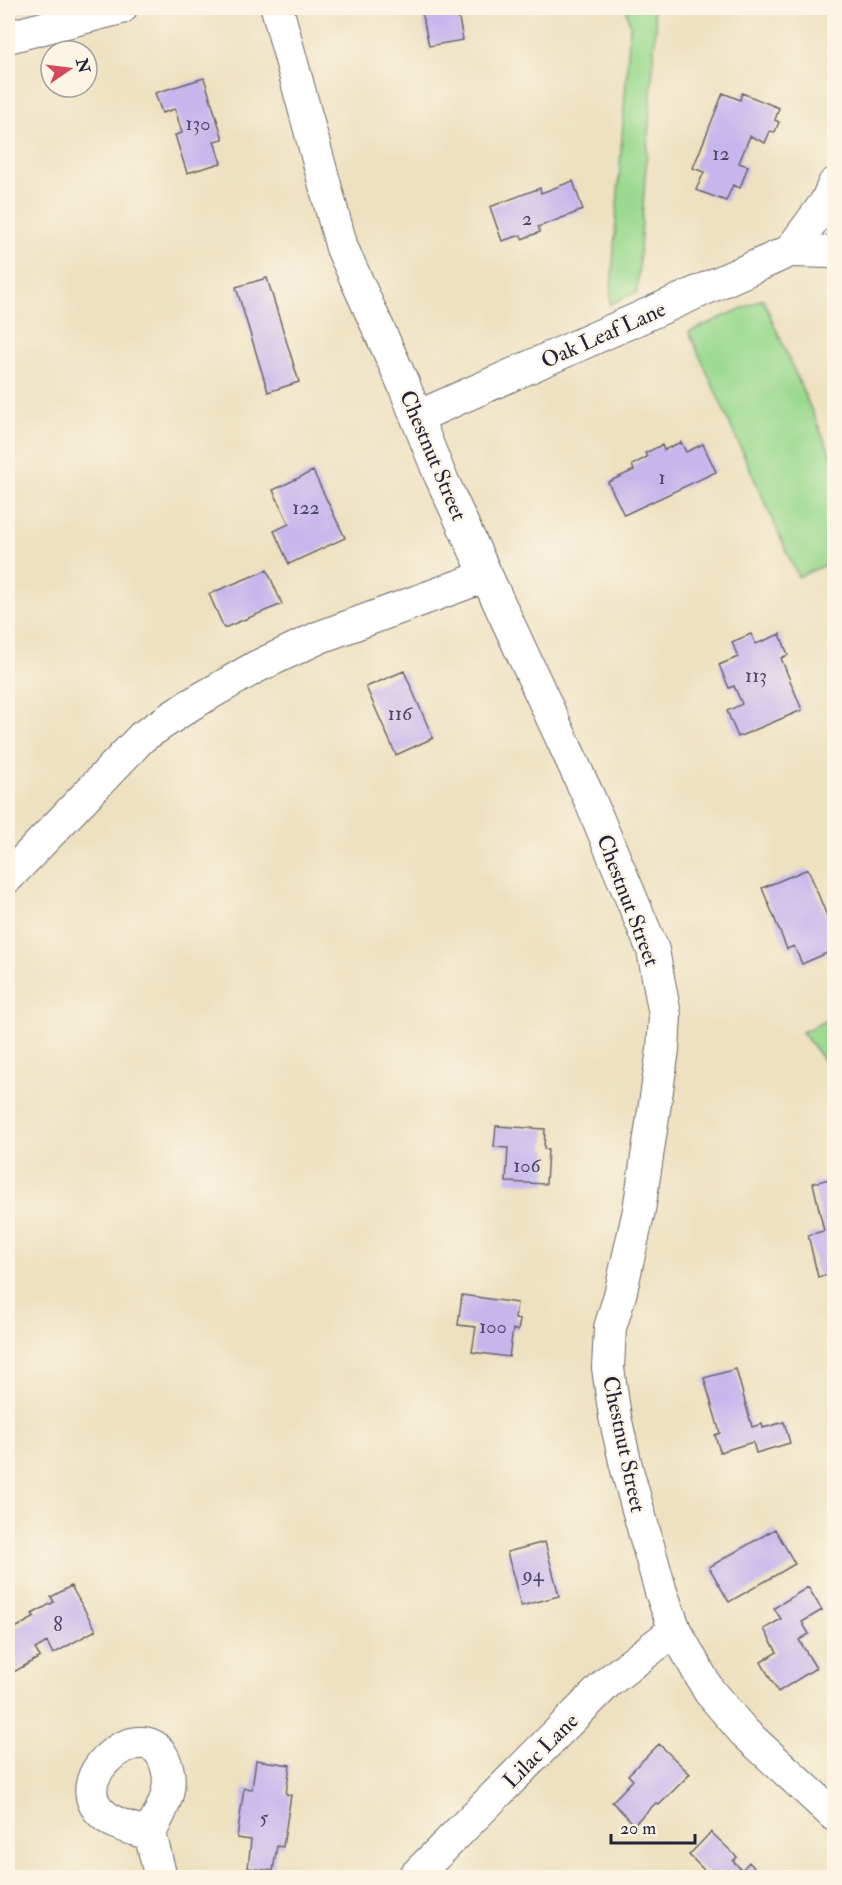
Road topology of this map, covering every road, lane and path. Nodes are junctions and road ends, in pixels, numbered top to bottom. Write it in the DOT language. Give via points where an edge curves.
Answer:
graph roads {
  1 [pos="121,8"];
  2 [pos="277,8"];
  3 [pos="8,37"];
  4 [pos="834,184"];
  5 [pos="790,251"];
  6 [pos="834,252"];
  7 [pos="417,417"];
  8 [pos="486,576"];
  9 [pos="8,878"];
  10 [pos="675,1630"];
  11 [pos="834,1815"];
  12 [pos="150,1833"];
  13 [pos="161,1878"];
  14 [pos="413,1878"];
  1 -- 3 [label="street"];
  2 -- 7 [label="street, Chestnut Street" via="342,248"];
  4 -- 5 [label="street, Oak Leaf Lane" via="826,202"];
  5 -- 6 [label="street, Oak Leaf Lane"];
  5 -- 7 [label="street, Oak Leaf Lane"];
  7 -- 8 [label="street, Chestnut Street"];
  8 -- 9 [label="street" via="320,637 256,667 190,705 142,736"];
  8 -- 10 [label="street, Chestnut Street" via="625,880 653,950 660,981 665,1015 663,1050 639,1209 610,1328 608,1368 627,1470"];
  10 -- 11 [label="street, Chestnut Street" via="709,1691 744,1732"];
  10 -- 14 [label="street, Lilac Lane" via="608,1682"];
  12 -- 13 [label="street"];
}
